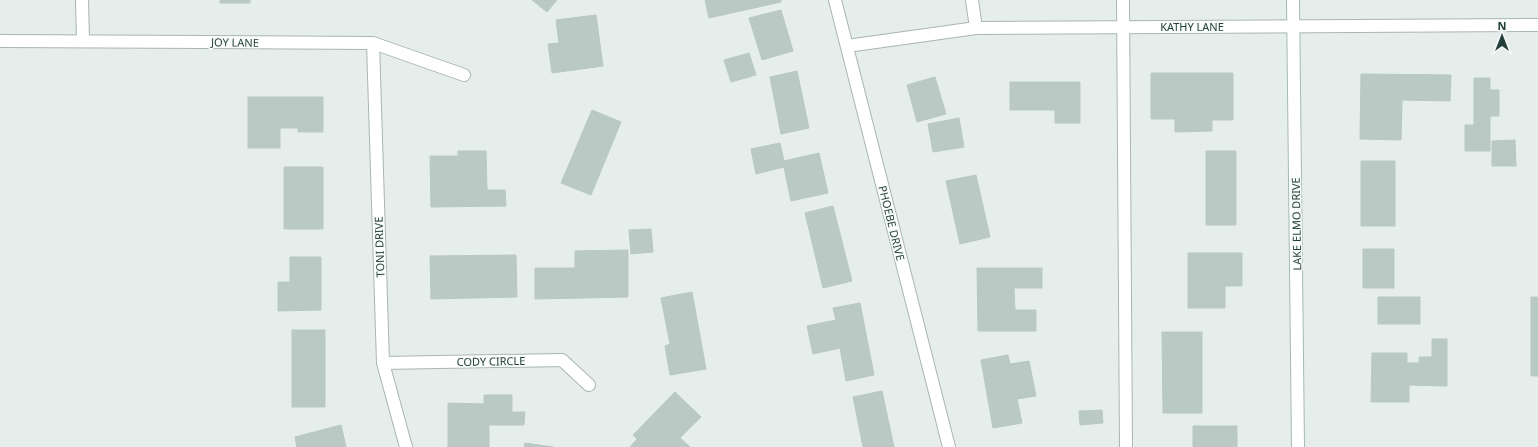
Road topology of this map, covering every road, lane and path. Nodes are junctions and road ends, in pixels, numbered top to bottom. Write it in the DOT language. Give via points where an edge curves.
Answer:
graph roads {
  1 [pos="82,0"];
  2 [pos="835,0"];
  3 [pos="972,0"];
  4 [pos="1123,0"];
  5 [pos="1293,0"];
  6 [pos="1538,25"];
  7 [pos="1293,26"];
  8 [pos="1124,27"];
  9 [pos="976,28"];
  10 [pos="83,40"];
  11 [pos="0,41"];
  12 [pos="373,43"];
  13 [pos="847,46"];
  14 [pos="464,75"];
  15 [pos="383,363"];
  16 [pos="589,385"];
  17 [pos="406,447"];
  18 [pos="949,447"];
  19 [pos="1126,447"];
  20 [pos="1298,447"];
  1 -- 10 [label="street"];
  2 -- 13 [label="street, PHOEBE DRIVE"];
  3 -- 9 [label="street"];
  4 -- 8 [label="street"];
  5 -- 7 [label="street, LAKE ELMO DRIVE"];
  6 -- 7 [label="street, KATHY LANE"];
  7 -- 8 [label="street, KATHY LANE"];
  7 -- 20 [label="street, LAKE ELMO DRIVE"];
  8 -- 9 [label="street, KATHY LANE"];
  8 -- 19 [label="street"];
  9 -- 13 [label="street, KATHY LANE"];
  10 -- 11 [label="street, JOY LANE"];
  10 -- 12 [label="street, JOY LANE"];
  12 -- 14 [label="street, JOY LANE"];
  12 -- 15 [label="street, TONI DRIVE"];
  13 -- 18 [label="street, PHOEBE DRIVE"];
  15 -- 16 [label="street, CODY CIRCLE" via="562,360"];
  15 -- 17 [label="street, TONI DRIVE"];
}
